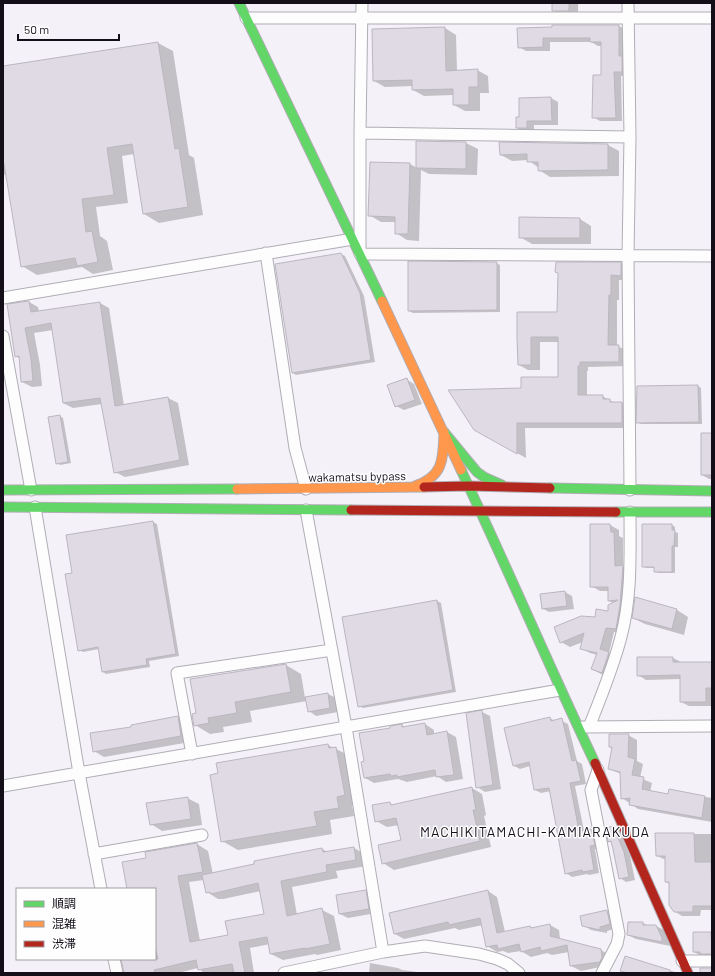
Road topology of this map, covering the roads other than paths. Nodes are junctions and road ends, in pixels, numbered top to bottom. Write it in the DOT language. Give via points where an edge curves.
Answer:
graph roads {
  1 [pos="239,3"];
  2 [pos="362,3"];
  3 [pos="628,3"];
  4 [pos="246,18"];
  5 [pos="362,18"];
  6 [pos="712,18"];
  7 [pos="628,19"];
  8 [pos="360,132"];
  9 [pos="630,138"];
  10 [pos="353,239"];
  11 [pos="266,253"];
  12 [pos="360,254"];
  13 [pos="628,256"];
  14 [pos="712,256"];
  15 [pos="3,298"];
  16 [pos="3,336"];
  17 [pos="444,432"];
  18 [pos="469,486"];
  19 [pos="411,487"];
  20 [pos="508,487"];
  21 [pos="306,489"];
  22 [pos="3,490"];
  23 [pos="32,490"];
  24 [pos="630,490"];
  25 [pos="712,491"];
  26 [pos="3,507"];
  27 [pos="35,507"];
  28 [pos="306,510"];
  29 [pos="481,510"];
  30 [pos="630,512"];
  31 [pos="712,512"];
  32 [pos="332,650"];
  33 [pos="560,690"];
  34 [pos="712,726"];
  35 [pos="346,727"];
  36 [pos="583,727"];
  37 [pos="192,754"];
  38 [pos="598,770"];
  39 [pos="79,773"];
  40 [pos="3,786"];
  41 [pos="202,835"];
  42 [pos="94,854"];
  43 [pos="101,888"];
  44 [pos="383,952"];
  45 [pos="114,960"];
  46 [pos="682,961"];
  47 [pos="712,961"];
  48 [pos="116,973"];
  49 [pos="284,973"];
  50 [pos="519,973"];
  51 [pos="602,973"];
  52 [pos="688,973"];
  1 -- 4 [label="main road"];
  2 -- 5 [label="street"];
  3 -- 7 [label="street"];
  4 -- 5 [label="street"];
  4 -- 10 [label="main road"];
  5 -- 7 [label="street"];
  5 -- 8 [label="street"];
  6 -- 7 [label="street"];
  7 -- 9 [label="street"];
  8 -- 9 [label="street"];
  8 -- 12 [label="street"];
  9 -- 13 [label="street"];
  10 -- 11 [label="street"];
  10 -- 12 [label="main road"];
  11 -- 15 [label="street"];
  11 -- 21 [label="street" via="295,448"];
  12 -- 13 [label="street"];
  12 -- 17 [label="main road"];
  13 -- 14 [label="street"];
  13 -- 24 [label="street"];
  16 -- 23 [label="street"];
  17 -- 18 [label="main road"];
  17 -- 19 [label="main road" via="440,469 426,482"];
  17 -- 20 [label="main road" via="477,472"];
  18 -- 19 [label="main road, wakamatsu bypass"];
  18 -- 20 [label="main road, wakamatsu bypass"];
  18 -- 29 [label="main road"];
  19 -- 21 [label="main road, wakamatsu bypass"];
  20 -- 24 [label="main road, wakamatsu bypass"];
  21 -- 23 [label="main road, wakamatsu bypass"];
  22 -- 23 [label="main road, wakamatsu bypass"];
  24 -- 25 [label="main road, wakamatsu bypass"];
  26 -- 27 [label="main road"];
  27 -- 28 [label="main road"];
  27 -- 39 [label="street"];
  28 -- 29 [label="main road"];
  28 -- 32 [label="street"];
  29 -- 30 [label="main road"];
  29 -- 33 [label="main road"];
  30 -- 31 [label="main road"];
  30 -- 36 [label="street" via="630,587 621,637 608,679"];
  32 -- 35 [label="street"];
  32 -- 37 [label="street" via="177,673"];
  33 -- 35 [label="street"];
  33 -- 36 [label="main road"];
  34 -- 36 [label="street"];
  35 -- 37 [label="street"];
  35 -- 44 [label="street"];
  36 -- 38 [label="main road"];
  37 -- 39 [label="street"];
  38 -- 46 [label="main road"];
  38 -- 51 [label="street" via="591,790 619,934 617,944"];
  39 -- 40 [label="street"];
  39 -- 42 [label="street"];
  41 -- 42 [label="street"];
  42 -- 43 [label="street"];
  44 -- 49 [label="street"];
  44 -- 50 [label="street" via="425,946 479,954 508,964"];
  45 -- 48 [label="street"];
  46 -- 47 [label="street"];
  46 -- 52 [label="main road"];
}
